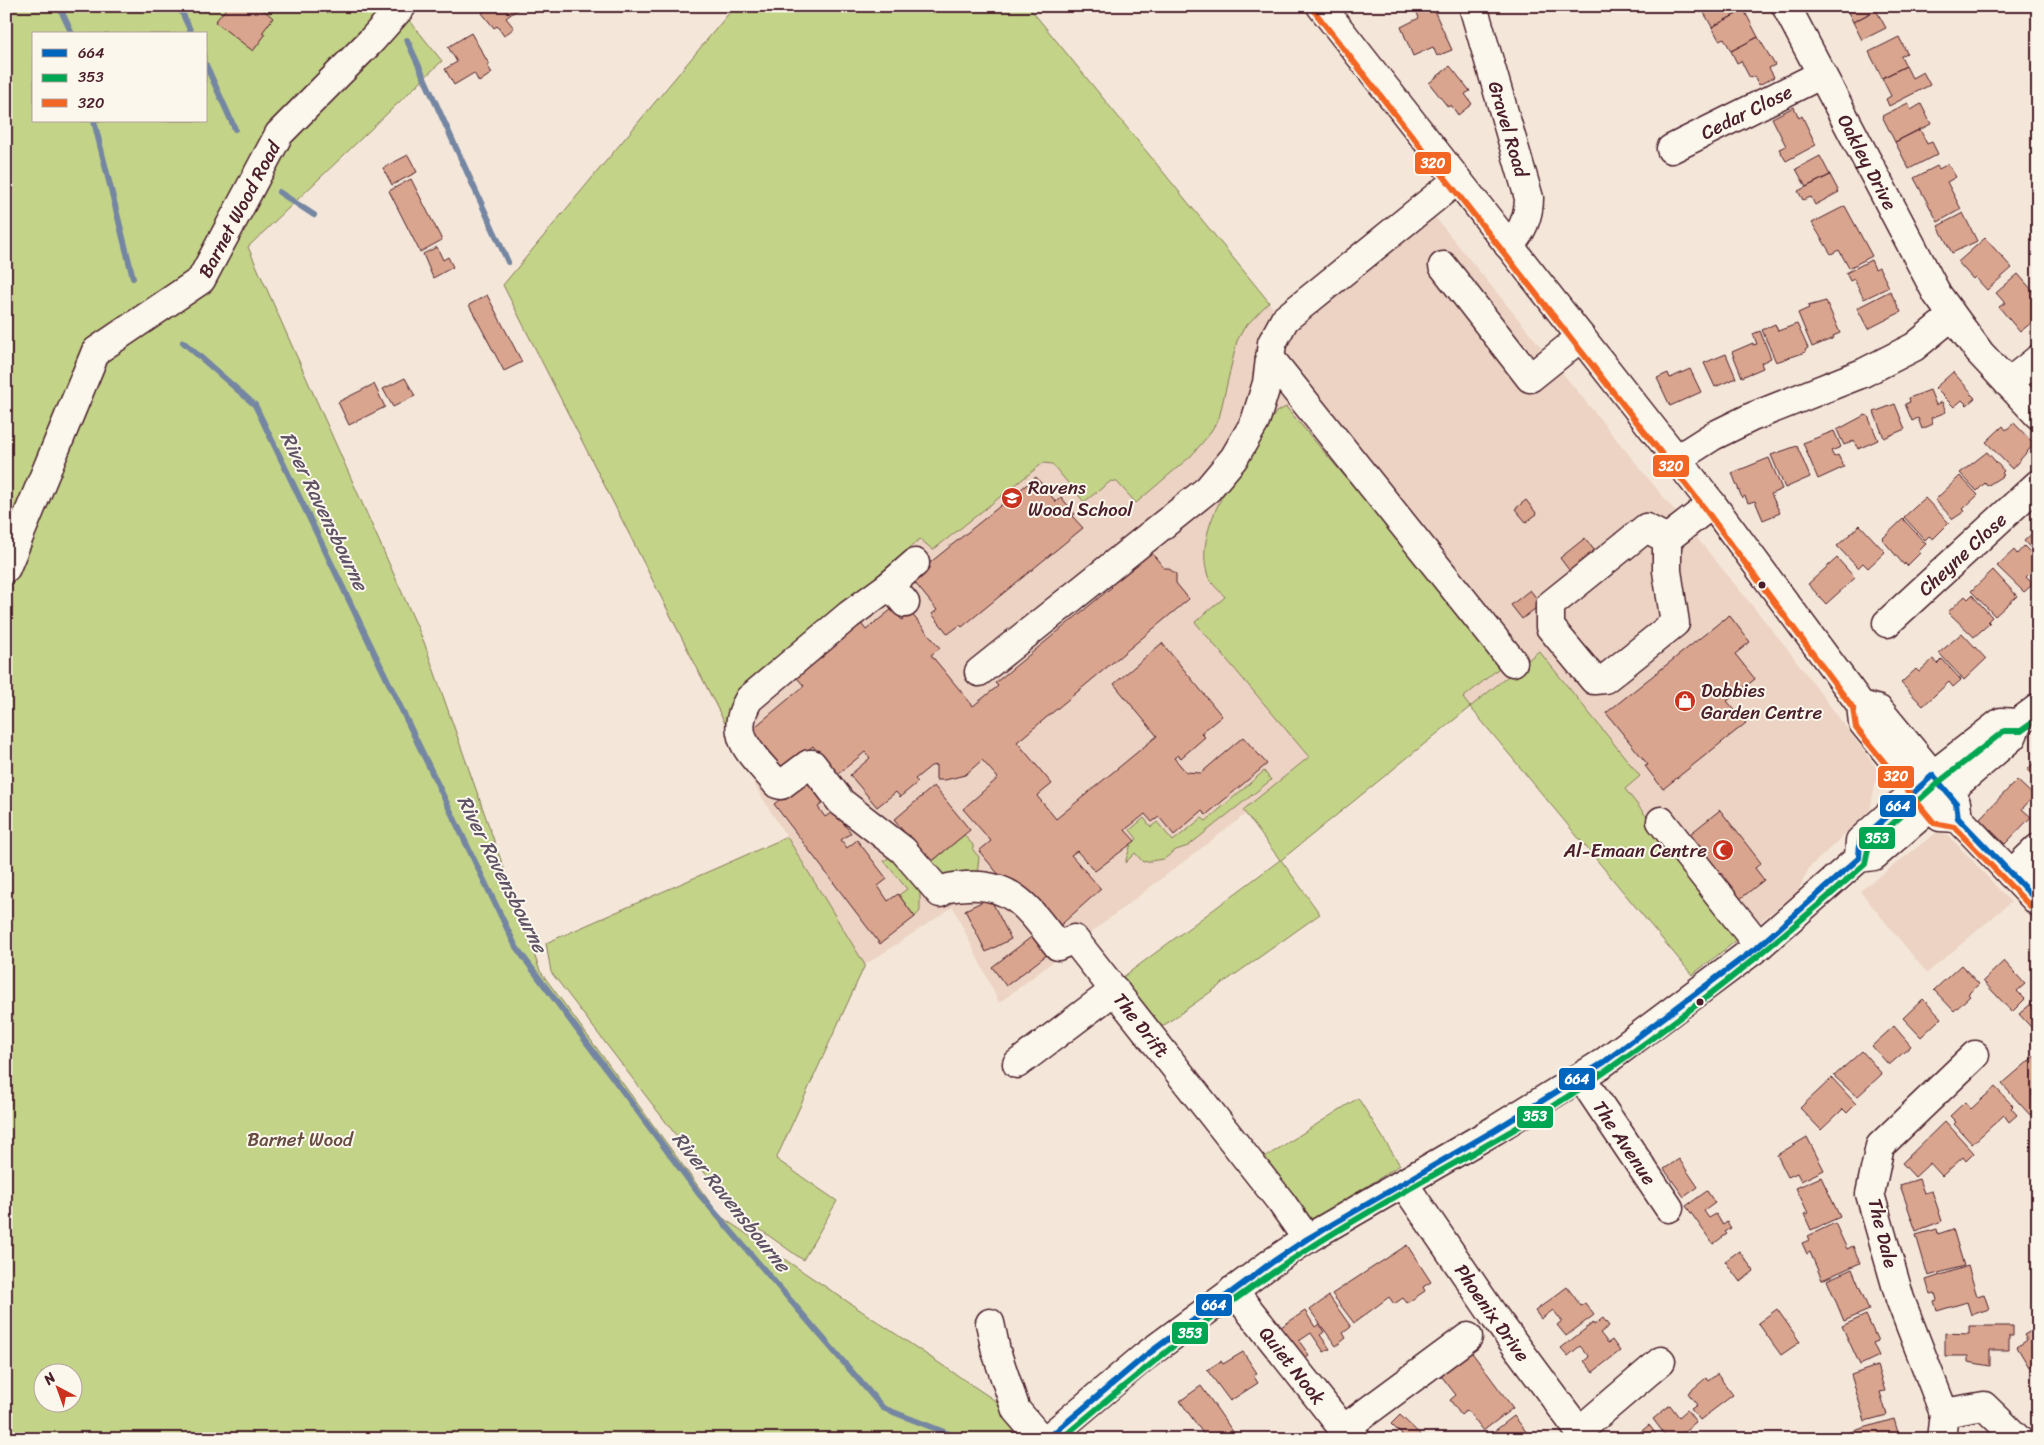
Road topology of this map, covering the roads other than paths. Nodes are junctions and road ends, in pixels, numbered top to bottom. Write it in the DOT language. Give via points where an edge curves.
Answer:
graph roads {
  1 [pos="402,6"];
  2 [pos="1321,6"];
  3 [pos="1474,6"];
  4 [pos="1786,6"];
  5 [pos="1820,75"];
  6 [pos="1672,149"];
  7 [pos="1457,180"];
  8 [pos="1508,245"];
  9 [pos="1443,266"];
  10 [pos="1952,316"];
  11 [pos="1581,338"];
  12 [pos="1270,358"];
  13 [pos="2038,360"];
  14 [pos="2008,383"];
  15 [pos="2038,415"];
  16 [pos="1677,459"];
  17 [pos="2038,484"];
  18 [pos="1712,504"];
  19 [pos="1667,539"];
  20 [pos="915,563"];
  21 [pos="6,568"];
  22 [pos="1887,623"];
  23 [pos="1513,662"];
  24 [pos="979,672"];
  25 [pos="2028,715"];
  26 [pos="1932,791"];
  27 [pos="1661,821"];
  28 [pos="2038,848"];
  29 [pos="2011,874"];
  30 [pos="2038,902"];
  31 [pos="1759,946"];
  32 [pos="1114,990"];
  33 [pos="1975,1054"];
  34 [pos="1017,1064"];
  35 [pos="1582,1077"];
  36 [pos="1404,1184"];
  37 [pos="1669,1208"];
  38 [pos="1307,1240"];
  39 [pos="1233,1290"];
  40 [pos="990,1323"];
  41 [pos="1468,1337"];
  42 [pos="1662,1361"];
  43 [pos="1943,1426"];
  44 [pos="1350,1434"];
  45 [pos="1582,1435"];
  46 [pos="1040,1439"];
  47 [pos="1047,1439"];
  48 [pos="2018,1439"];
  1 -- 21 [label="main road, Barnet Wood Road" via="279,134 201,280 96,352"];
  2 -- 7 [label="main road"];
  3 -- 8 [label="main road, Gravel Road" via="1529,198 1529,208 1518,238"];
  4 -- 5 [label="main road, Oakley Drive"];
  5 -- 6 [label="main road, Cedar Close"];
  5 -- 10 [label="main road, Oakley Drive" via="1937,294"];
  7 -- 8 [label="main road"];
  7 -- 12 [label="main road" via="1285,319 1272,343"];
  8 -- 11 [label="main road"];
  9 -- 11 [label="main road" via="1530,378"];
  10 -- 14 [label="main road, Oakley Drive"];
  10 -- 16 [label="main road" via="1914,347 1863,373 1752,417"];
  11 -- 16 [label="main road"];
  12 -- 23 [label="main road"];
  12 -- 24 [label="main road" via="1267,383 1255,422 1234,458 1208,489"];
  13 -- 14 [label="main road"];
  14 -- 15 [label="main road, Oakley Drive"];
  16 -- 18 [label="main road"];
  17 -- 22 [label="main road, Cheyne Close"];
  18 -- 19 [label="main road"];
  18 -- 26 [label="main road" via="1861,705 1863,723"];
  19 -- 19 [label="main road" via="1667,571 1675,623 1605,679 1594,680 1550,627 1550,605 1646,528"];
  20 -- 32 [label="main road, The Drift" via="897,594 849,615 749,699 738,724 741,740 777,784 812,764 841,802 903,850 940,892 946,888 982,884 1017,897 1058,946 1074,939"];
  25 -- 26 [label="main road" via="2012,737"];
  26 -- 29 [label="main road" via="1956,803 1958,818"];
  26 -- 31 [label="main road" via="1860,841 1859,858"];
  27 -- 31 [label="main road"];
  28 -- 29 [label="main road"];
  29 -- 30 [label="main road"];
  31 -- 35 [label="main road"];
  32 -- 34 [label="main road"];
  32 -- 38 [label="main road, The Drift" via="1281,1202"];
  33 -- 43 [label="main road, The Dale" via="1880,1146 1870,1194 1900,1299"];
  35 -- 36 [label="main road"];
  35 -- 37 [label="main road, The Avenue"];
  36 -- 38 [label="main road"];
  36 -- 45 [label="main road, Phoenix Drive" via="1494,1316"];
  38 -- 39 [label="main road"];
  39 -- 44 [label="main road, Quiet Nook"];
  39 -- 47 [label="main road" via="1144,1357"];
  40 -- 46 [label="main road" via="996,1352 1016,1410"];
  41 -- 44 [label="main road"];
  42 -- 45 [label="main road"];
  43 -- 48 [label="main road, The Dale" via="1984,1406"];
}
